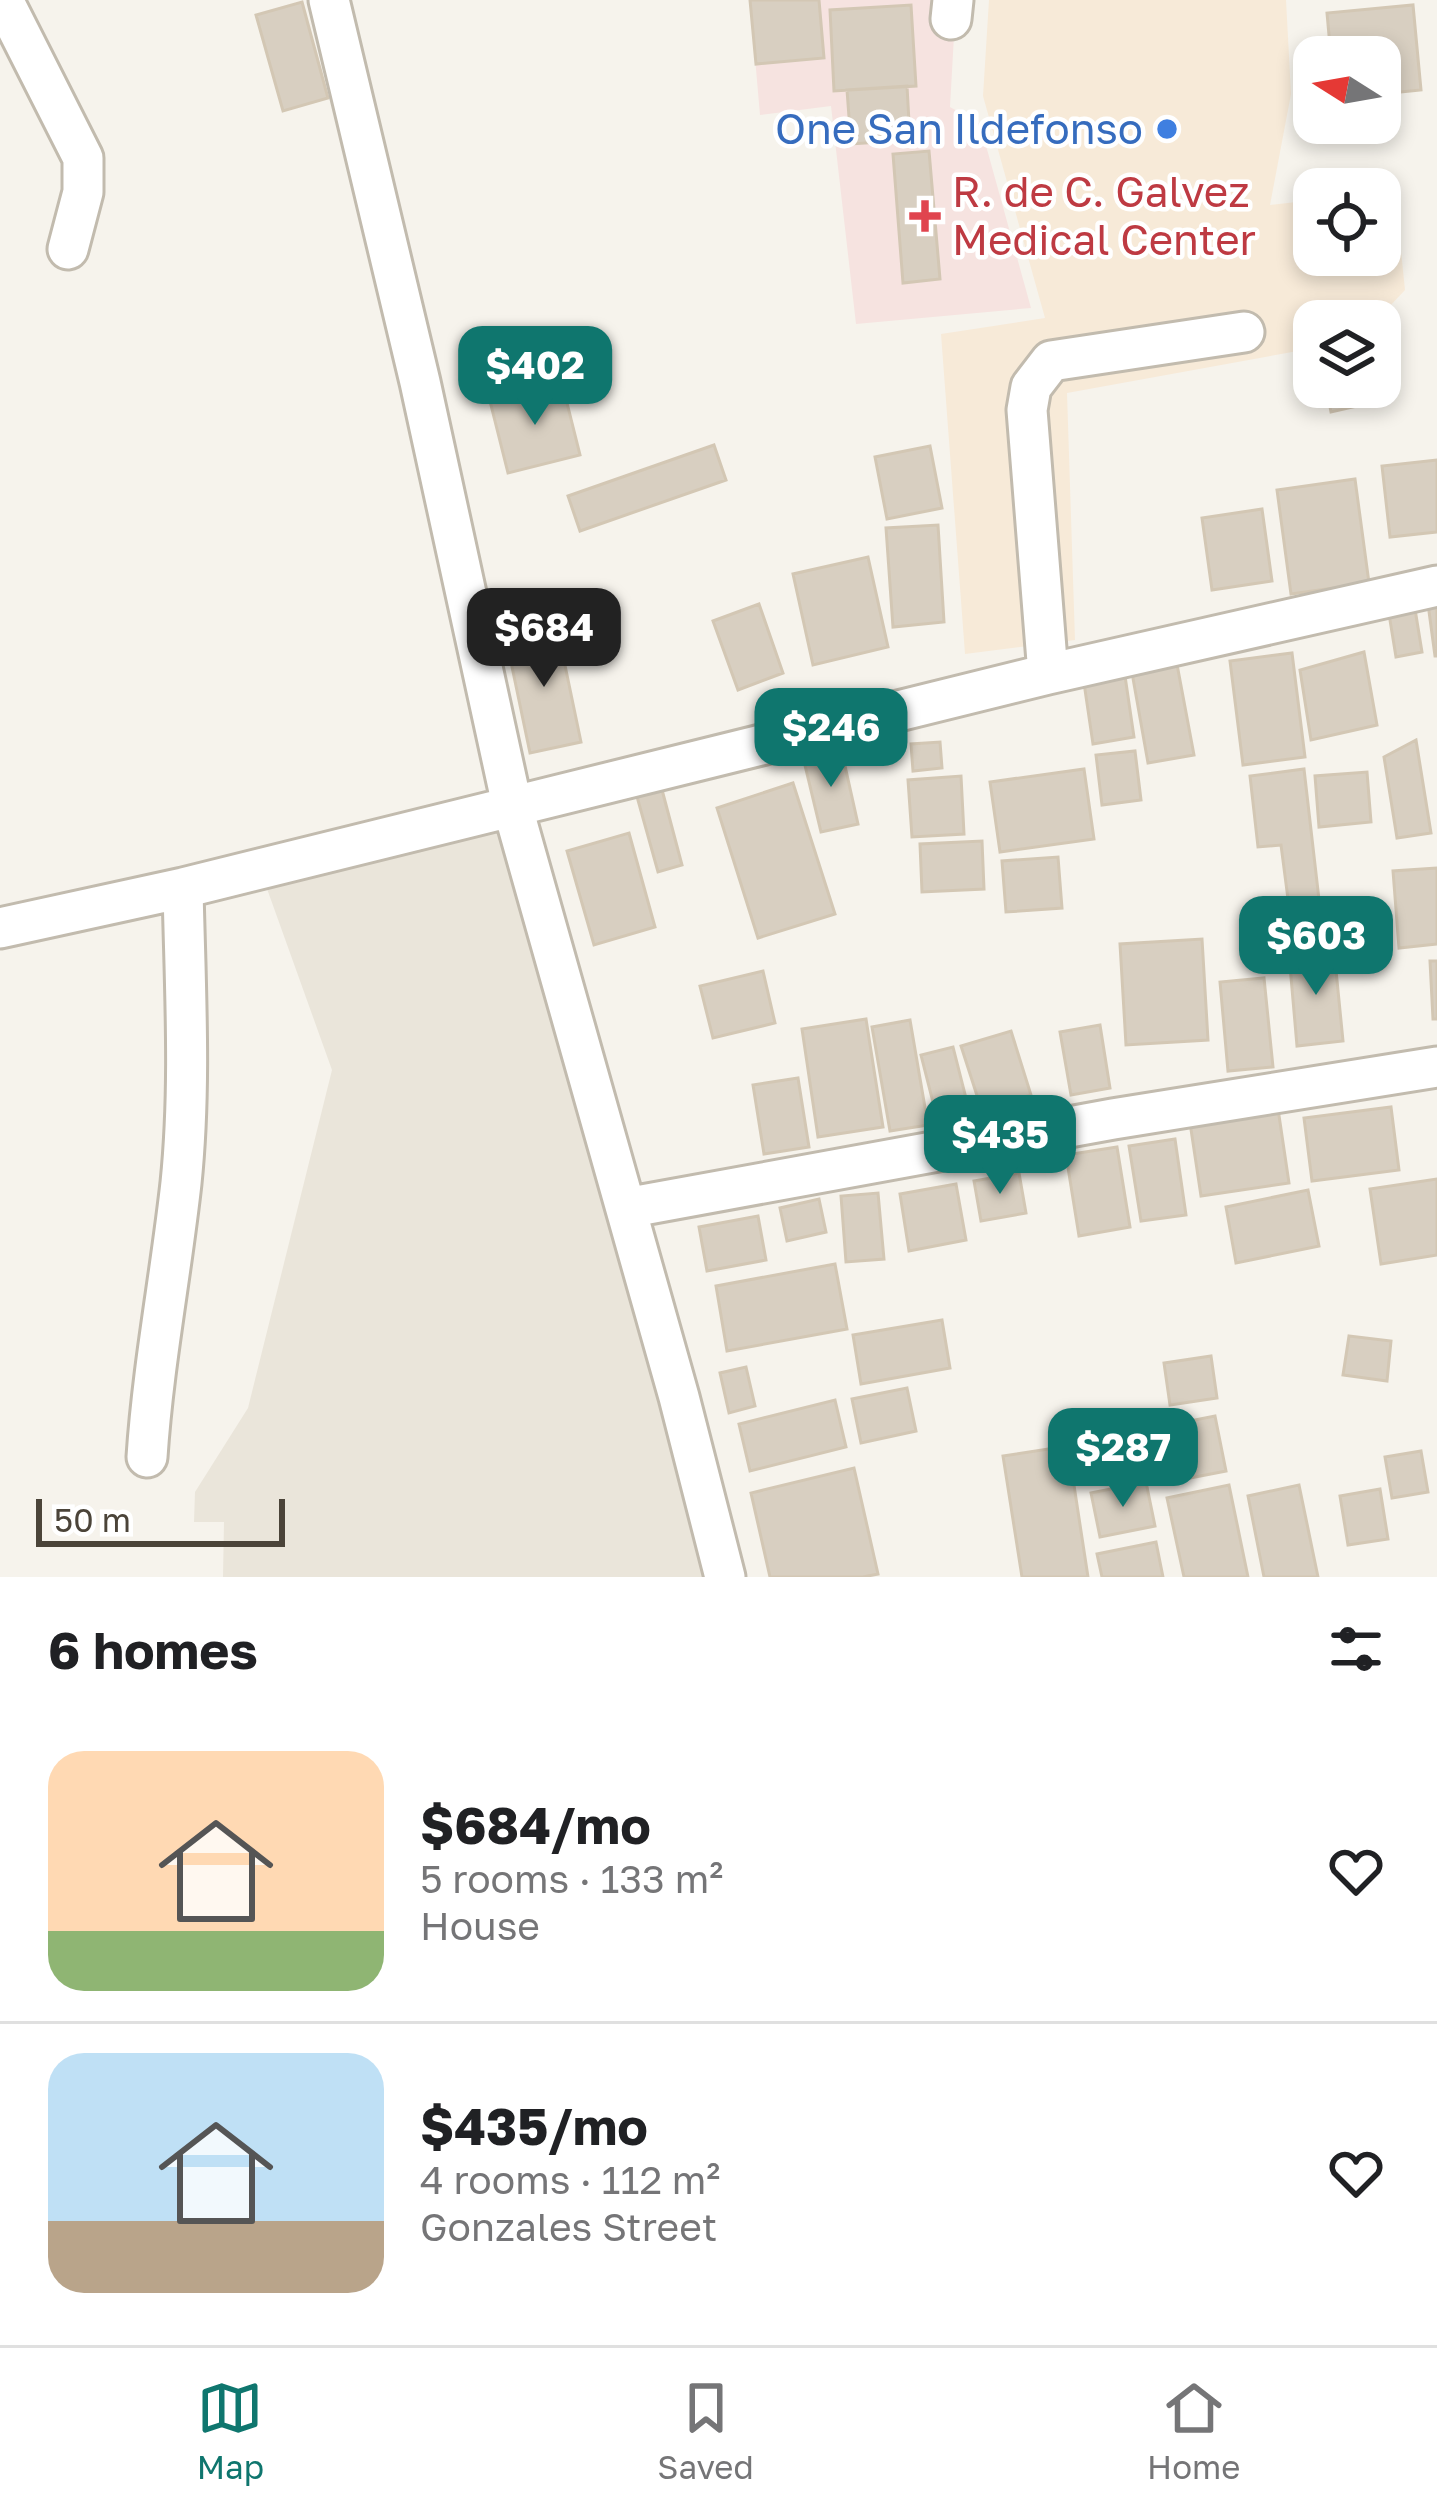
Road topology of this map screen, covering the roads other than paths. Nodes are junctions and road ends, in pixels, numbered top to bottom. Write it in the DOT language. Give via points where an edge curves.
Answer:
graph roads {
  1 [pos="3,0"];
  2 [pos="328,0"];
  3 [pos="68,249"];
  4 [pos="1244,332"];
  5 [pos="1437,586"];
  6 [pos="1048,674"];
  7 [pos="512,806"];
  8 [pos="183,888"];
  9 [pos="0,928"];
  10 [pos="1437,1067"];
  11 [pos="626,1208"];
  12 [pos="147,1457"];
  13 [pos="725,1577"];
  1 -- 3 [label="street" via="82,158 83,192"];
  2 -- 7 [label="street"];
  4 -- 6 [label="street" via="1051,361 1031,387"];
  5 -- 6 [label="street"];
  6 -- 7 [label="street"];
  7 -- 8 [label="street"];
  7 -- 11 [label="street"];
  8 -- 9 [label="street"];
  8 -- 12 [label="street" via="181,1181"];
  10 -- 11 [label="street"];
  11 -- 13 [label="street"];
}
